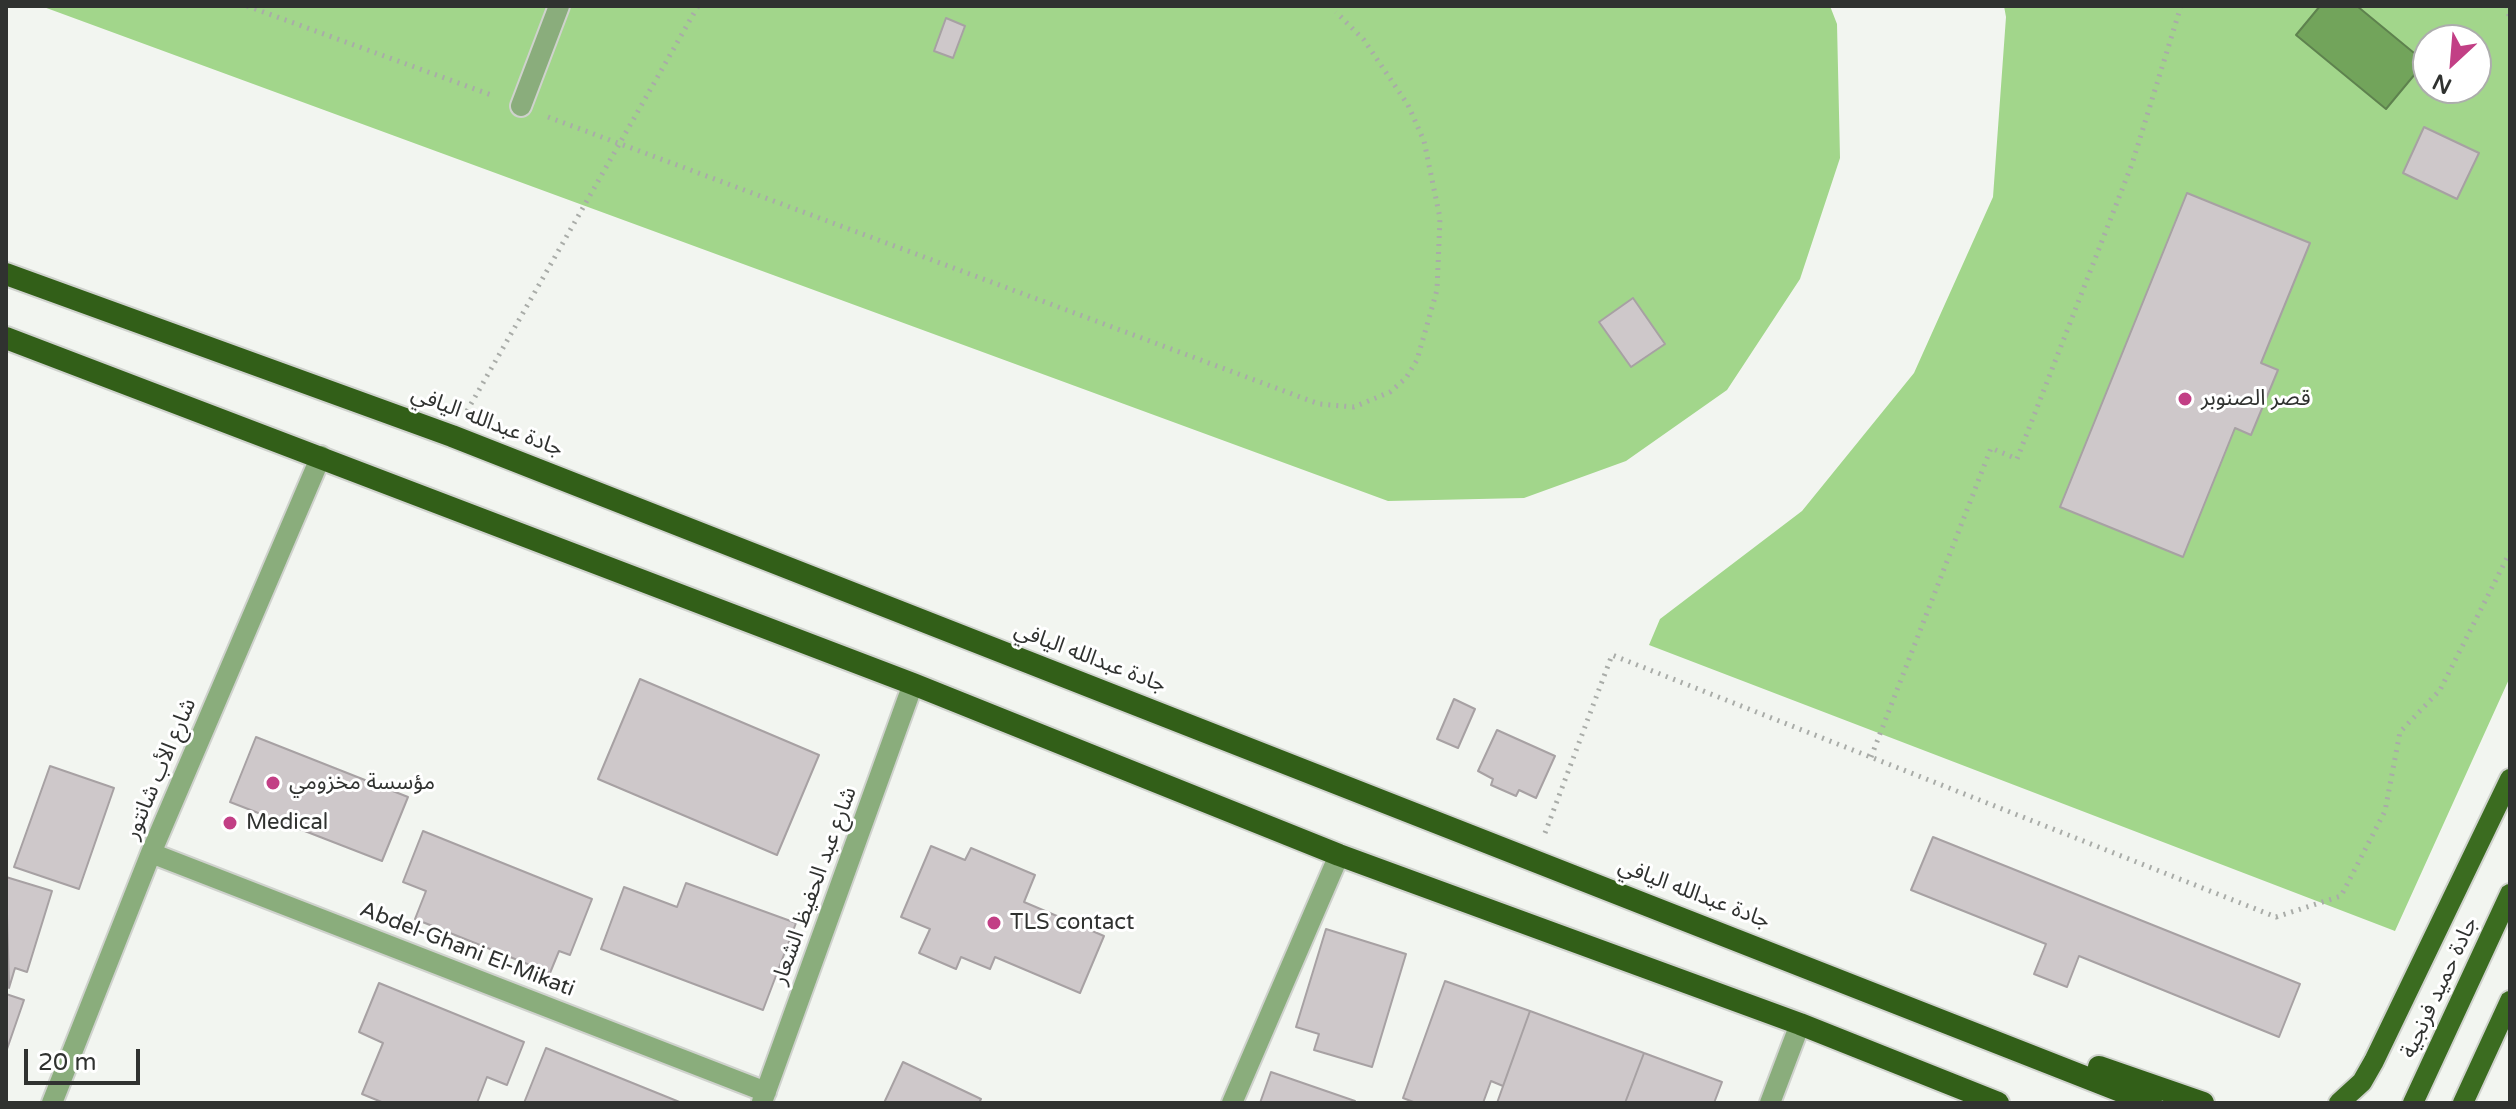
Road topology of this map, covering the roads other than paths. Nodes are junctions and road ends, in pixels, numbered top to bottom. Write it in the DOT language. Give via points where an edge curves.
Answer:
graph roads {
  1 [pos="559,6"];
  2 [pos="521,106"];
  3 [pos="6,274"];
  4 [pos="6,338"];
  5 [pos="321,456"];
  6 [pos="913,684"];
  7 [pos="2510,779"];
  8 [pos="151,853"];
  9 [pos="1339,855"];
  10 [pos="2510,894"];
  11 [pos="1822,971"];
  12 [pos="2510,1001"];
  13 [pos="1800,1024"];
  14 [pos="764,1097"];
  15 [pos="52,1103"];
  16 [pos="1232,1103"];
  17 [pos="1770,1103"];
  18 [pos="1998,1103"];
  19 [pos="2151,1103"];
  20 [pos="2203,1103"];
  21 [pos="2339,1103"];
  22 [pos="2413,1103"];
  23 [pos="2463,1103"];
  1 -- 2 [label="street"];
  3 -- 11 [label="highway, جادة عبدالله اليافي" via="452,436"];
  4 -- 5 [label="highway"];
  5 -- 6 [label="highway"];
  5 -- 8 [label="street, شارع الأب شانتور"];
  6 -- 9 [label="highway"];
  6 -- 14 [label="street, شارع عبد الحفيظ الشعار"];
  7 -- 21 [label="main road" via="2374,1061 2362,1082"];
  8 -- 14 [label="street, Abdel-Ghani El-Mikati"];
  8 -- 15 [label="street, شارع الأب شانتور"];
  9 -- 13 [label="highway"];
  9 -- 16 [label="street"];
  10 -- 22 [label="main road, جادة حميد فرنجية"];
  11 -- 19 [label="highway, جادة عبدالله اليافي"];
  11 -- 20 [label="highway"];
  12 -- 23 [label="main road"];
  13 -- 17 [label="street"];
  13 -- 18 [label="highway"];
}
